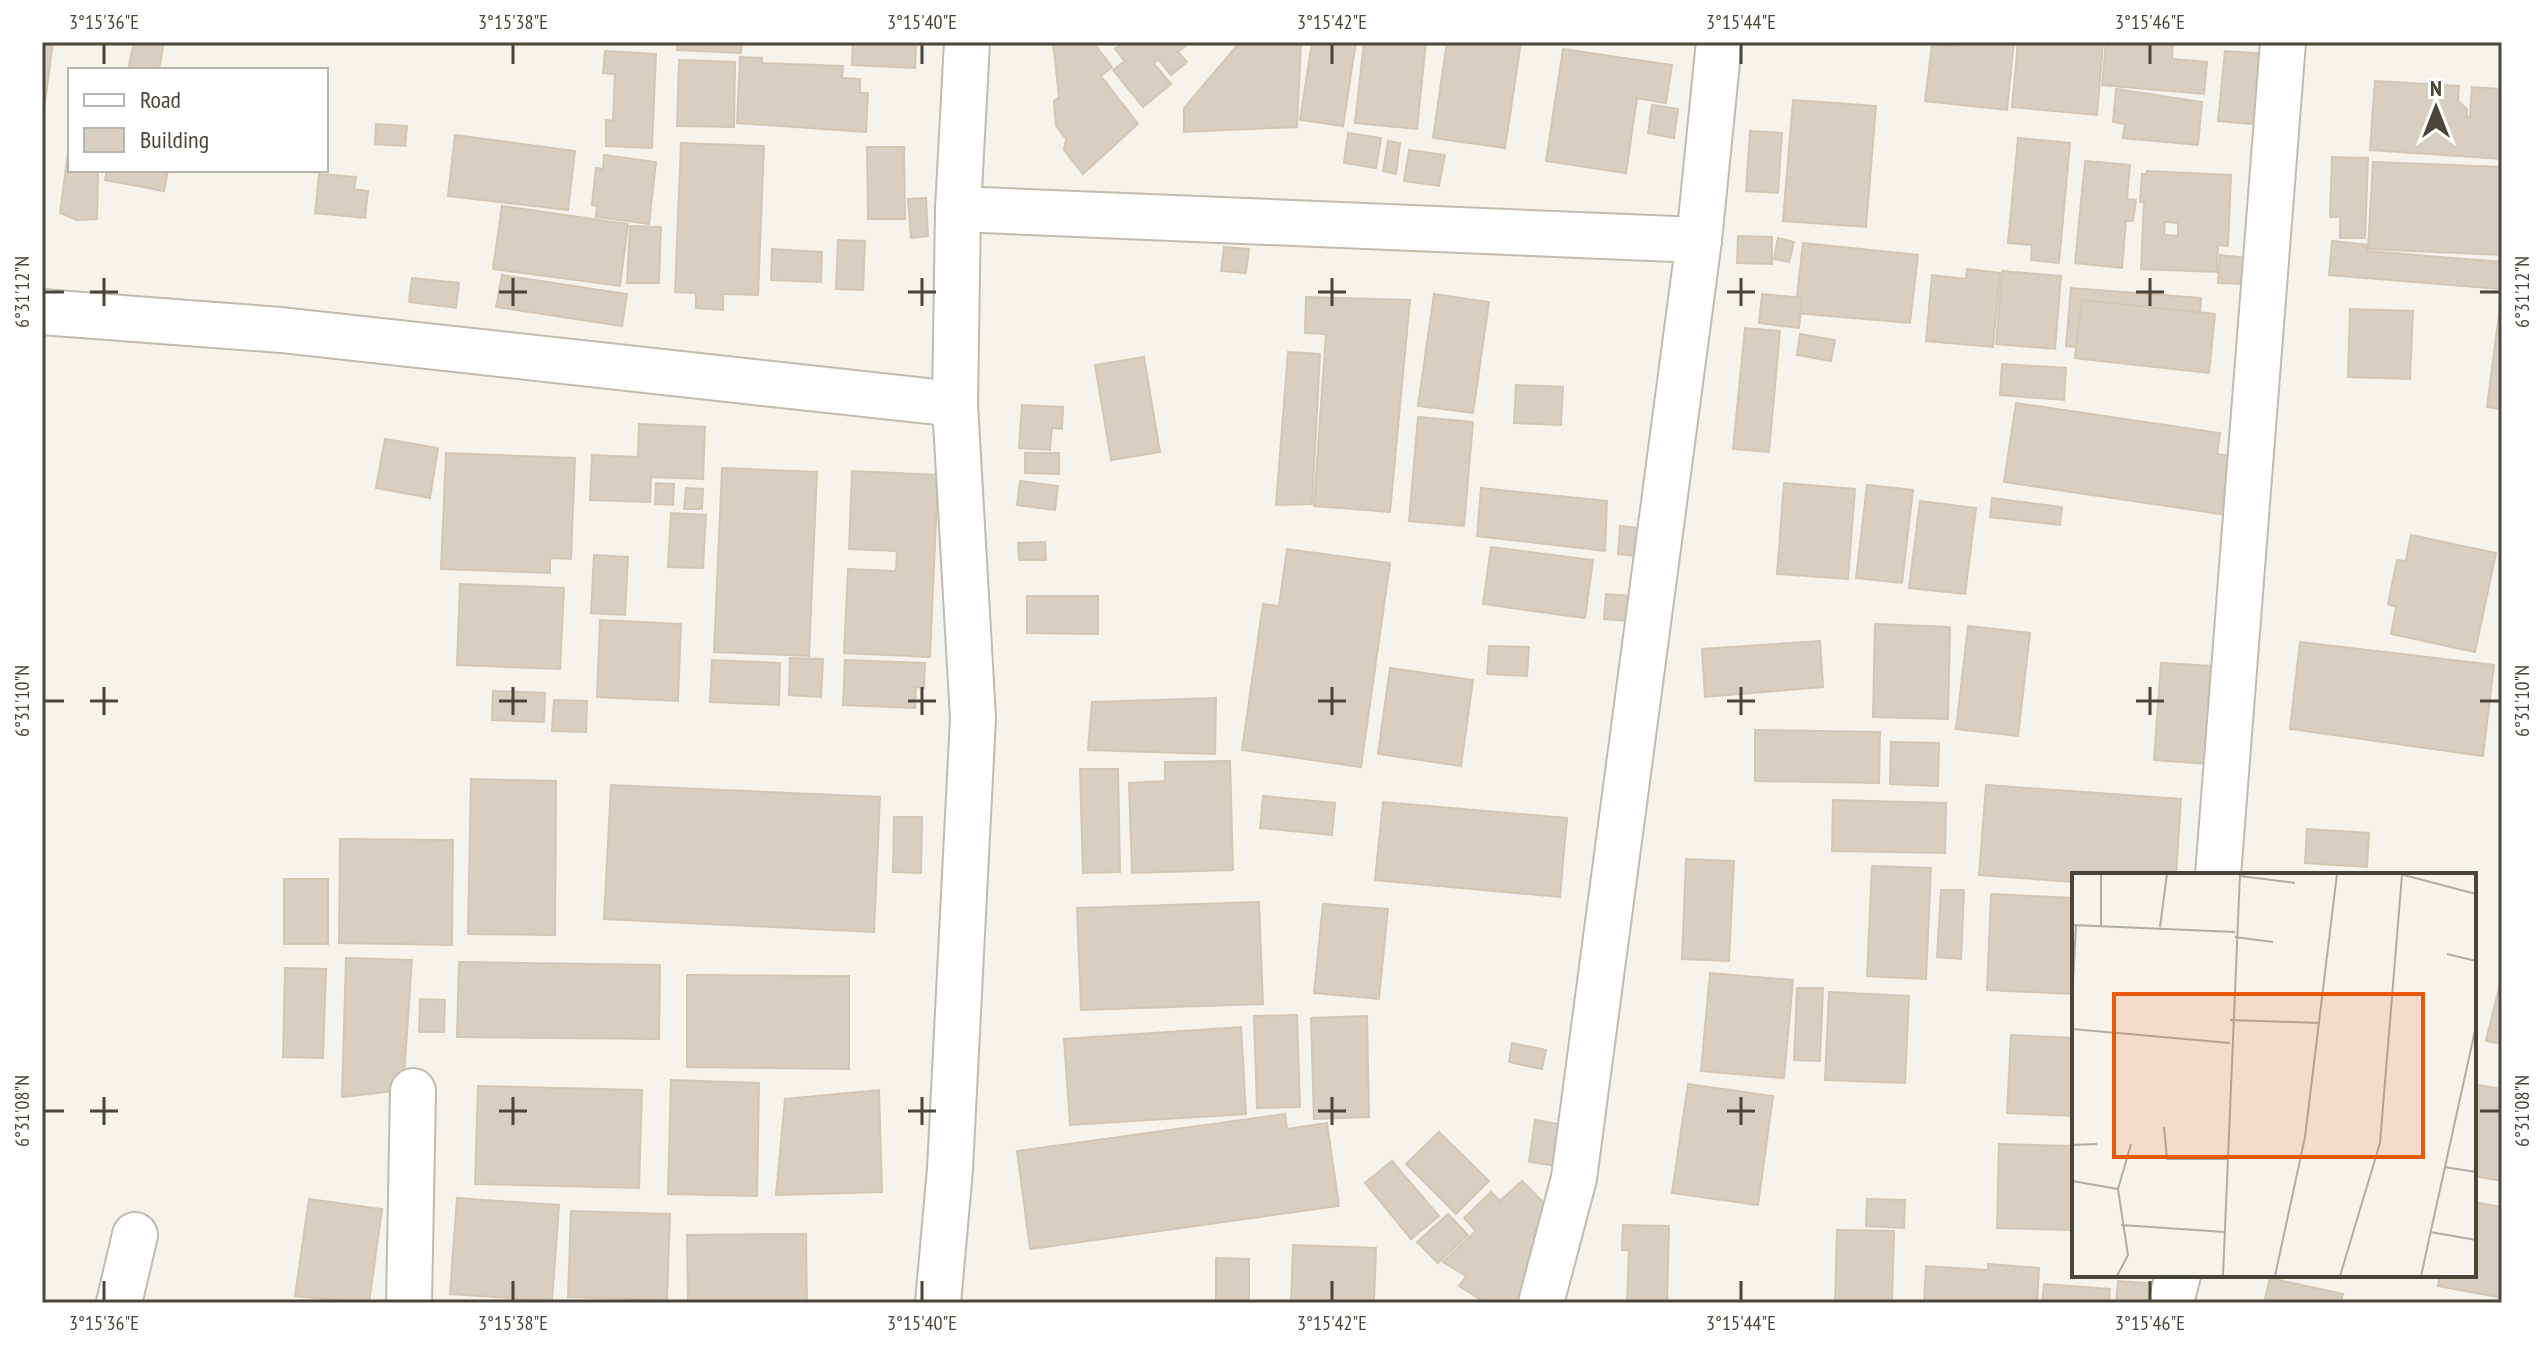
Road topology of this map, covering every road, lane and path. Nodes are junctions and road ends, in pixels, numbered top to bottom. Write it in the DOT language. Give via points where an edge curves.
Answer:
graph roads {
  1 [pos="967,42"];
  2 [pos="1719,42"];
  3 [pos="2283,42"];
  4 [pos="958,209"];
  5 [pos="1699,240"];
  6 [pos="42,312"];
  7 [pos="955,404"];
  8 [pos="2218,873"];
  9 [pos="413,1091"];
  10 [pos="135,1235"];
  11 [pos="2178,1277"];
  12 [pos="119,1303"];
  13 [pos="409,1303"];
  14 [pos="938,1303"];
  15 [pos="1541,1303"];
  16 [pos="2171,1303"];
  1 -- 4 [label="street"];
  2 -- 5 [label="street"];
  3 -- 8 [label="street"];
  4 -- 5 [label="street"];
  4 -- 7 [label="street"];
  5 -- 15 [label="street" via="1574,1178"];
  6 -- 7 [label="street" via="281,330"];
  7 -- 14 [label="street" via="973,718"];
  9 -- 13 [label="street"];
  10 -- 12 [label="street"];
  11 -- 16 [label="street"];
}
